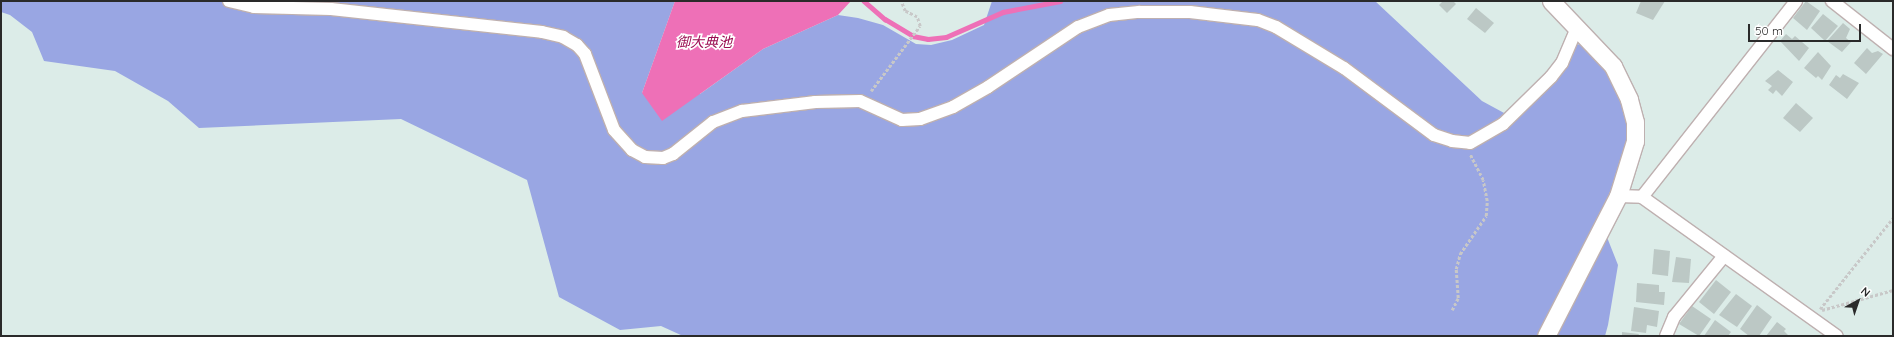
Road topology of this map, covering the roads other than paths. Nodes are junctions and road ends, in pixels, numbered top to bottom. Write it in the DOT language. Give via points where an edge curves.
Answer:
graph roads {
  1 [pos="229,1"];
  2 [pos="1551,1"];
  3 [pos="1796,1"];
  4 [pos="1832,1"];
  5 [pos="1577,28"];
  6 [pos="1893,49"];
  7 [pos="1618,196"];
  8 [pos="1642,197"];
  9 [pos="1724,256"];
  10 [pos="1546,336"];
  11 [pos="1666,336"];
  12 [pos="1837,336"];
  1 -- 5 [label="street" via="254,7 331,10 542,32 563,37 577,45 585,54 614,130 632,150 645,157 663,158 673,154 713,122 742,111 815,102 860,101 902,120 920,119 953,107 988,87 1078,27 1109,15 1139,12 1190,12 1258,20 1276,26 1344,68 1434,134 1470,143 1487,136 1536,93 1562,63"];
  2 -- 5 [label="street"];
  3 -- 8 [label="street"];
  4 -- 6 [label="street"];
  5 -- 7 [label="street" via="1613,66 1629,99 1635,122 1635,141"];
  7 -- 8 [label="street"];
  7 -- 10 [label="street"];
  8 -- 9 [label="street"];
  9 -- 11 [label="street" via="1674,317"];
  9 -- 12 [label="street" via="1815,314"];
}
